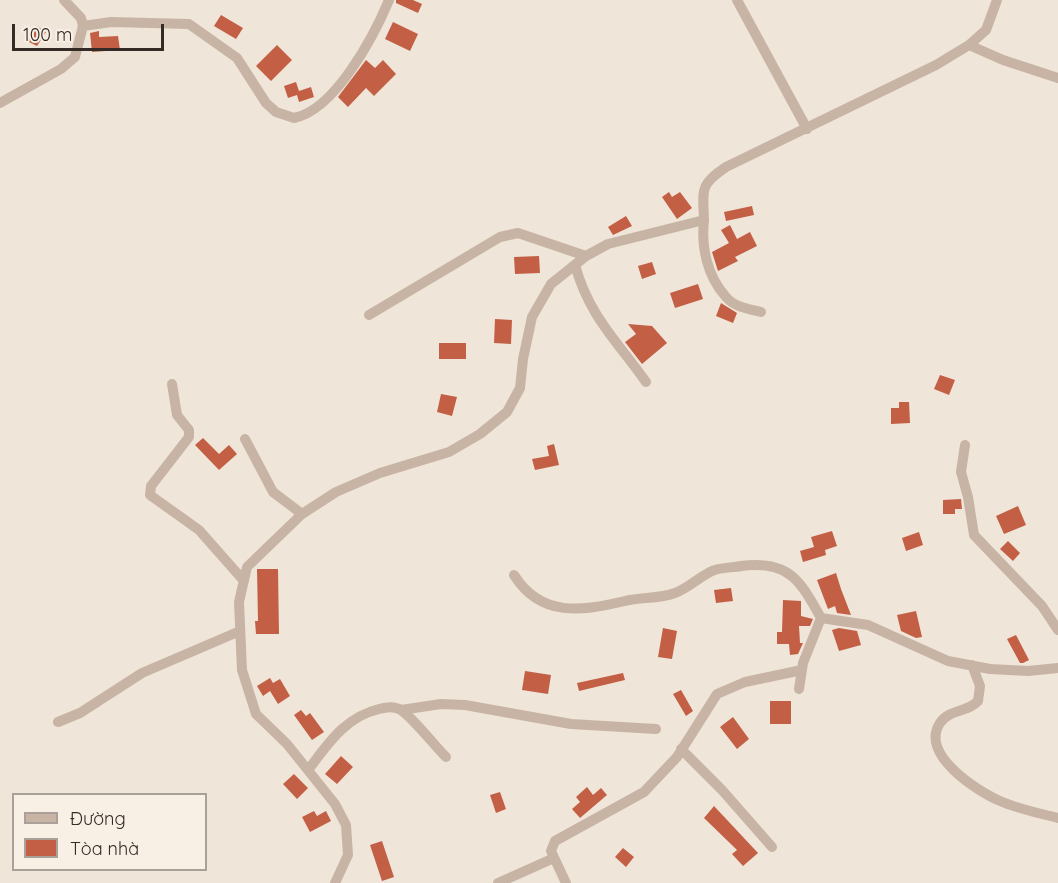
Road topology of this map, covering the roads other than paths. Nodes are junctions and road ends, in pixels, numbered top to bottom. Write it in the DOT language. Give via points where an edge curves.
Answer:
graph roads {
  1 [pos="64,0"];
  2 [pos="389,0"];
  3 [pos="737,0"];
  4 [pos="998,0"];
  5 [pos="83,26"];
  6 [pos="969,45"];
  7 [pos="1058,78"];
  8 [pos="0,103"];
  9 [pos="807,129"];
  10 [pos="704,220"];
  11 [pos="586,256"];
  12 [pos="575,266"];
  13 [pos="760,312"];
  14 [pos="369,315"];
  15 [pos="646,382"];
  16 [pos="172,384"];
  17 [pos="245,439"];
  18 [pos="964,445"];
  19 [pos="302,514"];
  20 [pos="514,575"];
  21 [pos="244,581"];
  22 [pos="822,618"];
  23 [pos="1058,630"];
  24 [pos="240,631"];
  25 [pos="972,665"];
  26 [pos="1058,668"];
  27 [pos="802,670"];
  28 [pos="799,689"];
  29 [pos="401,710"];
  30 [pos="58,722"];
  31 [pos="656,729"];
  32 [pos="681,749"];
  33 [pos="446,757"];
  34 [pos="308,770"];
  35 [pos="1058,818"];
  36 [pos="772,847"];
  37 [pos="554,858"];
  38 [pos="335,883"];
  39 [pos="498,883"];
  40 [pos="566,883"];
  1 -- 5 [label="street" via="81,18"];
  2 -- 5 [label="street" via="369,41 337,87 315,108 294,118 276,112 237,58 189,24 111,21"];
  3 -- 9 [label="street"];
  4 -- 6 [label="street" via="986,30"];
  5 -- 8 [label="street" via="75,57 69,64"];
  6 -- 7 [label="street"];
  6 -- 9 [label="street"];
  9 -- 10 [label="street" via="708,178"];
  10 -- 11 [label="street" via="609,244"];
  10 -- 13 [label="street" via="702,241 706,259 726,298"];
  11 -- 12 [label="street"];
  11 -- 14 [label="street" via="513,232"];
  12 -- 15 [label="street" via="597,320"];
  12 -- 19 [label="street" via="551,284 532,317 520,388 507,412 449,452 380,473 336,492"];
  16 -- 21 [label="street" via="177,415 189,430 189,437 151,486 150,495 199,530"];
  17 -- 19 [label="street" via="273,492"];
  18 -- 23 [label="street" via="961,472 974,535 1042,606"];
  19 -- 21 [label="street" via="247,567"];
  20 -- 22 [label="street" via="523,589 535,597 554,606 586,610 670,595 712,570 758,564 775,566 788,572 804,588"];
  21 -- 24 [label="street" via="238,602"];
  22 -- 25 [label="street" via="867,625 948,661"];
  22 -- 27 [label="street"];
  24 -- 30 [label="street" via="142,673 80,713"];
  24 -- 34 [label="street" via="242,670 256,714"];
  25 -- 26 [label="street" via="1019,670"];
  25 -- 35 [label="street" via="980,686 978,701 969,709 948,714 939,724 935,734 938,751 953,770 990,796"];
  27 -- 28 [label="street"];
  27 -- 32 [label="street" via="746,682 717,694"];
  29 -- 31 [label="street" via="465,705 571,724"];
  29 -- 33 [label="street"];
  29 -- 34 [label="street" via="386,708 362,713 333,737"];
  32 -- 36 [label="street"];
  32 -- 37 [label="street" via="664,773 637,797 555,841 551,851"];
  34 -- 38 [label="street" via="346,825 348,855"];
  37 -- 39 [label="street"];
  37 -- 40 [label="street"];
}
